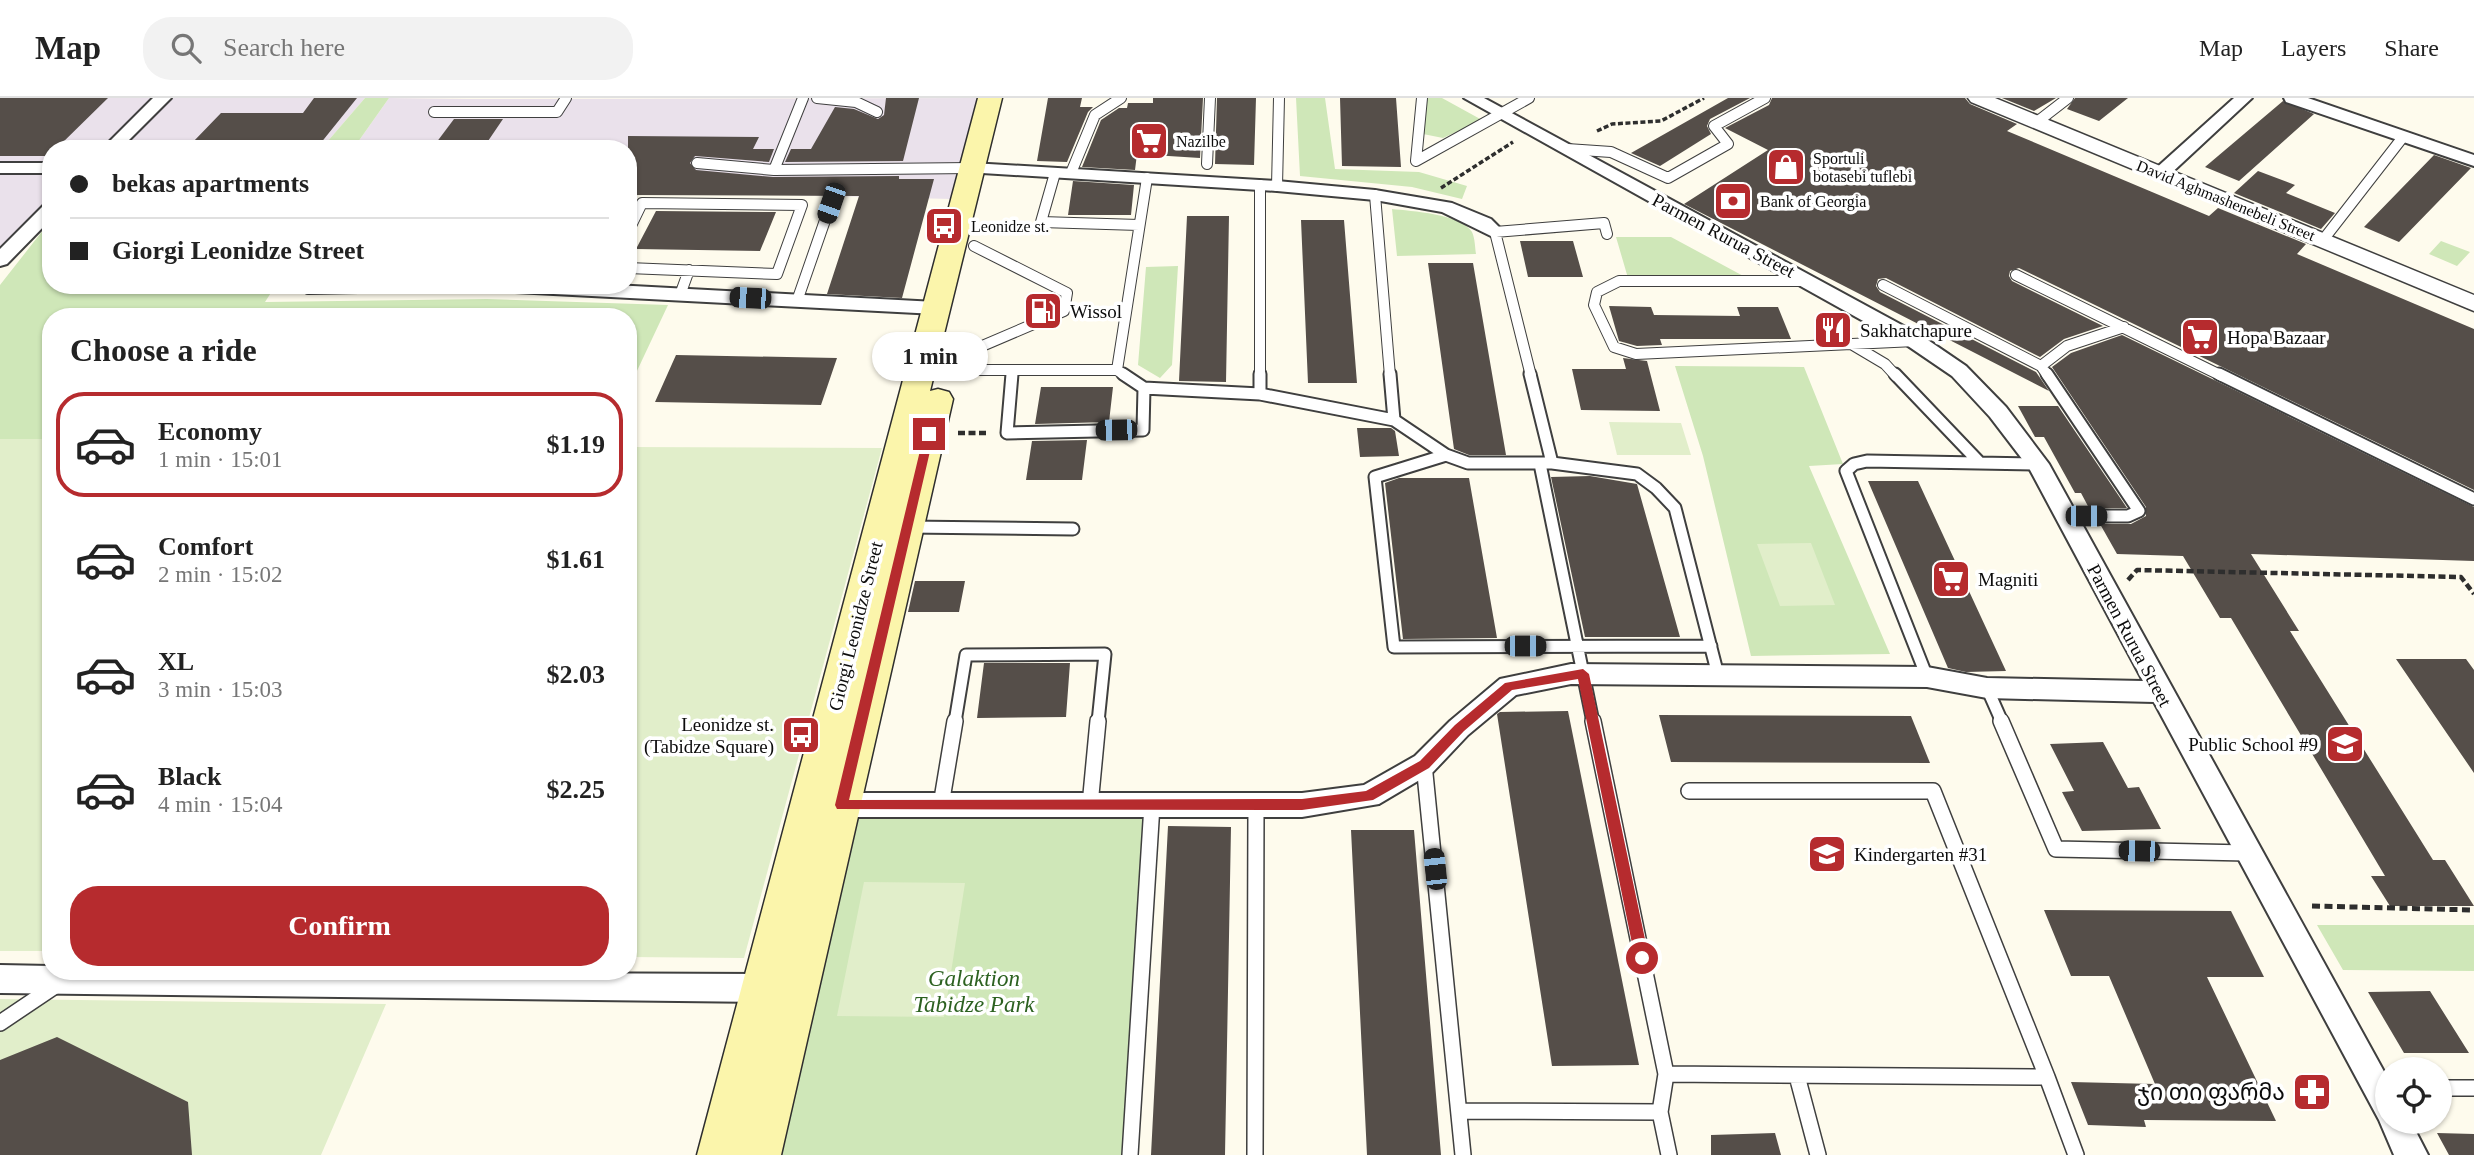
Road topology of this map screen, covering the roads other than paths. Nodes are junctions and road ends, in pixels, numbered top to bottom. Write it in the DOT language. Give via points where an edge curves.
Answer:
graph roads {
  1 [pos="163,98"];
  2 [pos="566,98"];
  3 [pos="803,98"];
  4 [pos="817,98"];
  5 [pos="990,98"];
  6 [pos="1010,98"];
  7 [pos="1121,98"];
  8 [pos="1210,98"];
  9 [pos="1279,98"];
  10 [pos="1422,98"];
  11 [pos="1472,98"];
  12 [pos="1529,98"];
  13 [pos="1765,98"];
  14 [pos="1978,98"];
  15 [pos="2068,98"];
  16 [pos="2244,98"];
  17 [pos="2292,98"];
  18 [pos="434,112"];
  19 [pos="877,113"];
  20 [pos="1501,113"];
  21 [pos="2037,122"];
  22 [pos="2403,137"];
  23 [pos="119,140"];
  24 [pos="1565,148"];
  25 [pos="2474,161"];
  26 [pos="697,163"];
  27 [pos="1207,164"];
  28 [pos="0,168"];
  29 [pos="42,168"];
  30 [pos="983,168"];
  31 [pos="774,170"];
  32 [pos="1063,173"];
  33 [pos="2160,174"];
  34 [pos="1147,178"];
  35 [pos="1268,186"];
  36 [pos="1375,195"];
  37 [pos="831,203"];
  38 [pos="637,213"];
  39 [pos="42,217"];
  40 [pos="1139,225"];
  41 [pos="1495,232"];
  42 [pos="1607,234"];
  43 [pos="2323,240"];
  44 [pos="974,246"];
  45 [pos="0,260"];
  46 [pos="637,268"];
  47 [pos="689,270"];
  48 [pos="2016,275"];
  49 [pos="1809,281"];
  50 [pos="1883,285"];
  51 [pos="637,293"];
  52 [pos="680,295"];
  53 [pos="797,301"];
  54 [pos="2474,304"];
  55 [pos="936,308"];
  56 [pos="2124,327"];
  57 [pos="1915,341"];
  58 [pos="1851,345"];
  59 [pos="2041,366"];
  60 [pos="937,367"];
  61 [pos="1012,370"];
  62 [pos="1116,370"];
  63 [pos="1144,388"];
  64 [pos="1260,394"];
  65 [pos="1394,420"];
  66 [pos="1446,456"];
  67 [pos="1980,463"];
  68 [pos="1546,464"];
  69 [pos="2038,464"];
  70 [pos="2474,499"];
  71 [pos="2066,516"];
  72 [pos="907,527"];
  73 [pos="1073,529"];
  74 [pos="1577,646"];
  75 [pos="1711,646"];
  76 [pos="1583,674"];
  77 [pos="1718,675"];
  78 [pos="1927,677"];
  79 [pos="1987,688"];
  80 [pos="2161,692"];
  81 [pos="1424,764"];
  82 [pos="1689,791"];
  83 [pos="1152,804"];
  84 [pos="1256,804"];
  85 [pos="825,805"];
  86 [pos="942,805"];
  87 [pos="1090,805"];
  88 [pos="2247,853"];
  89 [pos="0,979"];
  90 [pos="42,980"];
  91 [pos="63,980"];
  92 [pos="763,988"];
  93 [pos="0,1023"];
  94 [pos="1666,1074"];
  95 [pos="1797,1076"];
  96 [pos="2047,1077"];
  97 [pos="2375,1080"];
  98 [pos="2452,1088"];
  99 [pos="2474,1088"];
  100 [pos="1459,1111"];
  101 [pos="1660,1112"];
  102 [pos="2401,1134"];
  103 [pos="720,1155"];
  104 [pos="758,1155"];
  105 [pos="1130,1155"];
  106 [pos="1255,1155"];
  107 [pos="1464,1155"];
  108 [pos="1669,1155"];
  109 [pos="1818,1155"];
  110 [pos="2076,1155"];
  111 [pos="2412,1155"];
  1 -- 23 [label="street"];
  2 -- 18 [label="lane" via="557,112"];
  3 -- 31 [label="lane"];
  4 -- 19 [label="lane" via="858,100"];
  5 -- 30 [label="main road, Giorgi Leonidze Street"];
  6 -- 30 [label="main road, Giorgi Leonidze Street"];
  7 -- 32 [label="lane" via="1096,115"];
  8 -- 27 [label="lane"];
  9 -- 35 [label="lane"];
  10 -- 20 [label="lane" via="1416,161"];
  11 -- 20 [label="street, Parmen Rurua Street"];
  12 -- 20 [label="lane"];
  13 -- 24 [label="lane" via="1714,126 1727,144 1668,178 1611,152"];
  14 -- 21 [label="street, David Aghmashenebeli Street"];
  15 -- 21 [label="lane"];
  16 -- 33 [label="street"];
  17 -- 22 [label="street"];
  20 -- 24 [label="street, Parmen Rurua Street"];
  21 -- 33 [label="street, David Aghmashenebeli Street"];
  22 -- 25 [label="street"];
  22 -- 43 [label="lane"];
  24 -- 49 [label="street, Parmen Rurua Street"];
  26 -- 31 [label="lane"];
  28 -- 29 [label="street"];
  30 -- 31 [label="lane"];
  30 -- 32 [label="street"];
  30 -- 44 [label="main road, Giorgi Leonidze Street"];
  30 -- 55 [label="main road, Giorgi Leonidze Street"];
  32 -- 34 [label="street"];
  32 -- 40 [label="lane" via="1041,222"];
  33 -- 43 [label="street, David Aghmashenebeli Street"];
  34 -- 35 [label="street"];
  34 -- 40 [label="lane"];
  35 -- 36 [label="street"];
  35 -- 64 [label="lane"];
  36 -- 41 [label="street" via="1468,214"];
  36 -- 65 [label="lane"];
  37 -- 53 [label="lane"];
  38 -- 47 [label="lane" via="642,203 802,205 777,274"];
  39 -- 45 [label="street"];
  40 -- 62 [label="lane"];
  41 -- 42 [label="lane" via="1604,223"];
  41 -- 68 [label="lane"];
  43 -- 54 [label="street, David Aghmashenebeli Street"];
  44 -- 60 [label="main road, Giorgi Leonidze Street"];
  44 -- 60 [label="lane" via="1067,293 1064,311"];
  46 -- 47 [label="lane"];
  47 -- 52 [label="lane"];
  48 -- 56 [label="lane"];
  49 -- 57 [label="street, Parmen Rurua Street"];
  49 -- 58 [label="lane" via="1619,281 1597,292 1594,305 1614,347 1636,354"];
  50 -- 59 [label="lane"];
  51 -- 52 [label="street"];
  52 -- 53 [label="street"];
  53 -- 55 [label="street"];
  55 -- 60 [label="main road, Giorgi Leonidze Street"];
  56 -- 59 [label="lane" via="2067,346"];
  56 -- 70 [label="lane"];
  57 -- 58 [label="lane"];
  57 -- 69 [label="street, Parmen Rurua Street" via="1959,371"];
  58 -- 67 [label="lane" via="1885,364"];
  59 -- 71 [label="lane" via="2139,511 2127,516"];
  60 -- 61 [label="lane"];
  60 -- 72 [label="main road, Giorgi Leonidze Street" via="929,434"];
  60 -- 85 [label="main road, Giorgi Leonidze Street"];
  61 -- 62 [label="lane"];
  61 -- 63 [label="lane" via="1007,433 1143,430"];
  62 -- 63 [label="lane"];
  63 -- 64 [label="lane"];
  64 -- 65 [label="lane"];
  65 -- 66 [label="lane"];
  66 -- 68 [label="lane" via="1468,463"];
  66 -- 74 [label="lane" via="1375,477 1394,647"];
  67 -- 69 [label="lane"];
  67 -- 78 [label="lane" via="1867,461 1846,471"];
  68 -- 74 [label="lane"];
  68 -- 75 [label="lane" via="1637,474 1675,508"];
  69 -- 71 [label="street, Parmen Rurua Street"];
  71 -- 80 [label="street, Parmen Rurua Street"];
  72 -- 73 [label="lane"];
  72 -- 85 [label="main road, Giorgi Leonidze Street"];
  74 -- 75 [label="lane"];
  74 -- 76 [label="lane"];
  75 -- 77 [label="lane"];
  76 -- 77 [label="street"];
  76 -- 81 [label="street" via="1509,686"];
  76 -- 94 [label="lane"];
  77 -- 78 [label="street"];
  78 -- 79 [label="street"];
  79 -- 80 [label="street"];
  79 -- 88 [label="lane" via="2056,849"];
  80 -- 88 [label="street, Parmen Rurua Street"];
  81 -- 84 [label="street" via="1368,796 1302,805"];
  81 -- 100 [label="lane"];
  82 -- 96 [label="lane" via="1933,791"];
  83 -- 84 [label="street"];
  83 -- 87 [label="street"];
  83 -- 105 [label="lane"];
  84 -- 106 [label="lane"];
  85 -- 86 [label="street"];
  85 -- 92 [label="main road, Giorgi Leonidze Street"];
  85 -- 104 [label="main road, Giorgi Leonidze Street"];
  86 -- 87 [label="street"];
  86 -- 87 [label="lane" via="967,655 1105,654"];
  88 -- 97 [label="street, Parmen Rurua Street"];
  89 -- 90 [label="street"];
  91 -- 92 [label="street"];
  91 -- 93 [label="lane"];
  92 -- 103 [label="main road, Giorgi Leonidze Street"];
  94 -- 95 [label="lane"];
  94 -- 101 [label="lane"];
  95 -- 96 [label="lane"];
  95 -- 109 [label="lane"];
  96 -- 110 [label="lane"];
  98 -- 99 [label="lane"];
  100 -- 101 [label="lane"];
  100 -- 107 [label="lane"];
  101 -- 108 [label="lane"];
  102 -- 111 [label="street"];
}
